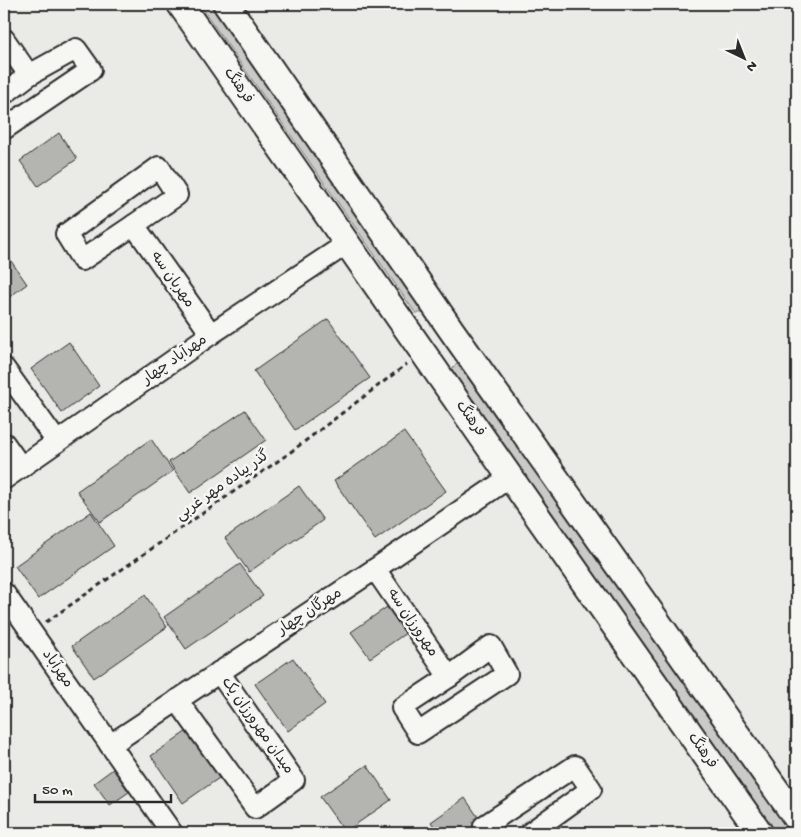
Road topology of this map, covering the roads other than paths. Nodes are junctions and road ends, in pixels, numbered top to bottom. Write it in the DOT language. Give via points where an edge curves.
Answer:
graph roads {
  1 [pos="180,4"];
  2 [pos="226,4"];
  3 [pos="4,40"];
  4 [pos="29,75"];
  5 [pos="4,94"];
  6 [pos="4,129"];
  7 [pos="134,225"];
  8 [pos="348,244"];
  9 [pos="452,331"];
  10 [pos="211,334"];
  11 [pos="423,352"];
  12 [pos="4,368"];
  13 [pos="57,442"];
  14 [pos="4,443"];
  15 [pos="21,467"];
  16 [pos="510,477"];
  17 [pos="4,480"];
  18 [pos="375,569"];
  19 [pos="4,593"];
  20 [pos="220,672"];
  21 [pos="449,677"];
  22 [pos="177,700"];
  23 [pos="110,744"];
  24 [pos="797,819"];
  25 [pos="551,828"];
  26 [pos="172,833"];
  27 [pos="489,833"];
  28 [pos="530,833"];
  29 [pos="760,833"];
  1 -- 8 [label="main road, فرهنگ"];
  2 -- 9 [label="main road"];
  3 -- 4 [label="street"];
  4 -- 5 [label="street"];
  4 -- 6 [label="street" via="76,48 91,70"];
  7 -- 7 [label="street" via="82,260 66,234 159,167 177,195"];
  7 -- 10 [label="street, مهربان سه"];
  8 -- 10 [label="street, مهرآباد چهار"];
  8 -- 11 [label="main road, فرهنگ"];
  9 -- 11 [label="main road"];
  9 -- 24 [label="main road"];
  10 -- 13 [label="street, مهرآباد چهار"];
  11 -- 16 [label="main road, فرهنگ"];
  12 -- 13 [label="street"];
  13 -- 15 [label="street, مهرآباد چهار"];
  14 -- 15 [label="street"];
  15 -- 17 [label="street, مهرآباد چهار"];
  16 -- 18 [label="street, مهرگان چهار"];
  16 -- 29 [label="main road, فرهنگ"];
  18 -- 20 [label="street, مهرگان چهار"];
  18 -- 21 [label="street, مهرورزان سه"];
  19 -- 23 [label="street, مهرآباد"];
  20 -- 22 [label="street, مهرگان چهار"];
  20 -- 22 [label="street, میدان مهرورزان یک" via="294,780 255,808"];
  21 -- 21 [label="street" via="402,708 418,733 507,674 491,646"];
  22 -- 23 [label="street, مهرگان چهار"];
  23 -- 26 [label="street, مهرآباد"];
  25 -- 27 [label="street" via="591,789 575,766 484,826"];
  25 -- 28 [label="street"];
}
